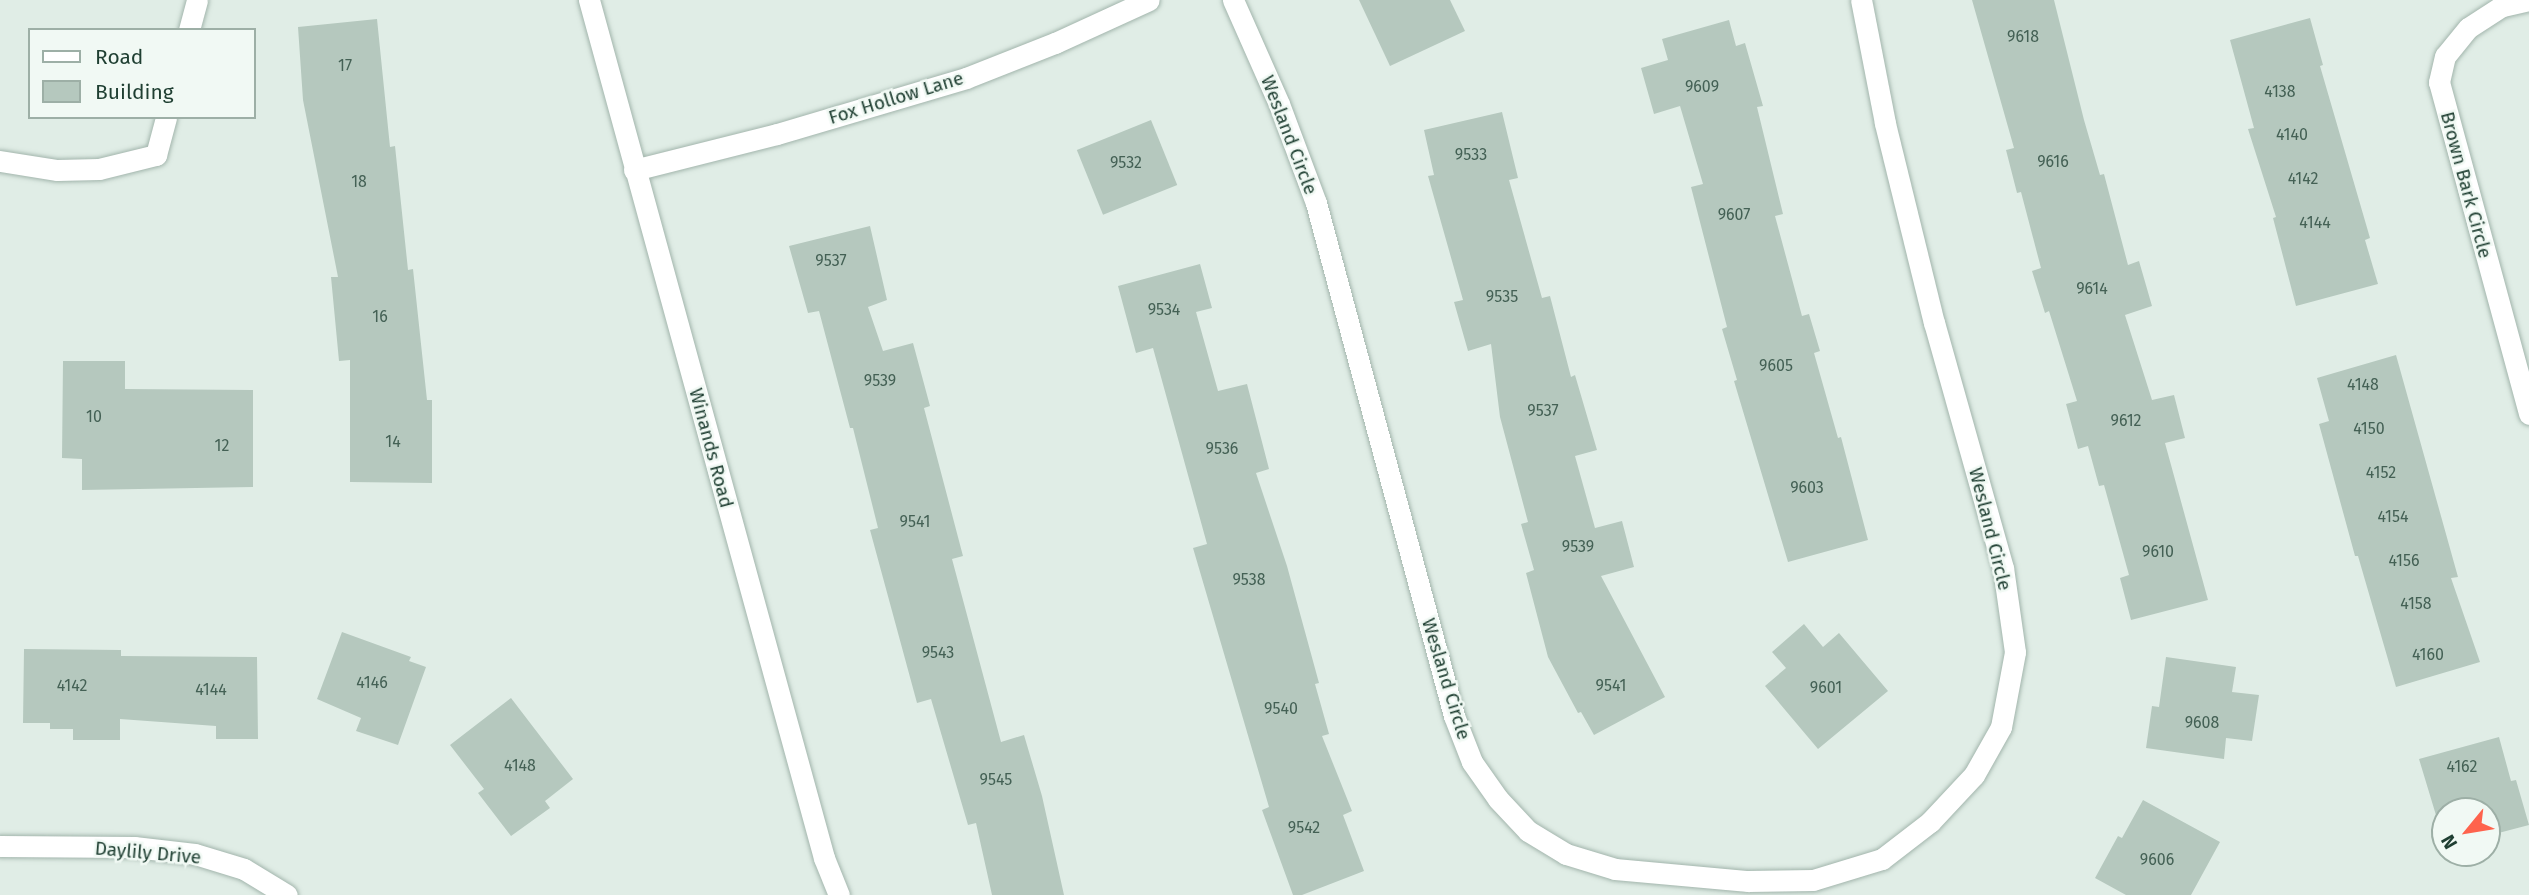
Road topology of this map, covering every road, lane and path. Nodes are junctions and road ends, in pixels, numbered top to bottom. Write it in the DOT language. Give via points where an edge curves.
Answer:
graph roads {
  1 [pos="197,0"];
  2 [pos="589,0"];
  3 [pos="1149,0"];
  4 [pos="1233,0"];
  5 [pos="1861,0"];
  6 [pos="2529,0"];
  7 [pos="190,28"];
  8 [pos="165,119"];
  9 [pos="0,161"];
  10 [pos="634,170"];
  11 [pos="2529,414"];
  12 [pos="0,846"];
  13 [pos="287,895"];
  14 [pos="839,895"];
  1 -- 7 [label="street"];
  2 -- 10 [label="street, Winands Road"];
  3 -- 10 [label="street, Fox Hollow Lane" via="966,78"];
  4 -- 5 [label="street, Wesland Circle" via="1316,203 1454,716 1472,762 1528,831 1566,854 1615,869 1748,881 1813,880 1882,859 1930,822 1974,775 2001,727 2015,652 2003,568 1924,283"];
  6 -- 11 [label="street, Brown Bark Circle" via="2502,6 2468,28 2445,56 2439,82"];
  8 -- 9 [label="street" via="156,155 99,169 57,170"];
  10 -- 14 [label="street, Winands Road"];
  12 -- 13 [label="street, Daylily Drive" via="195,854 244,869"];
}
